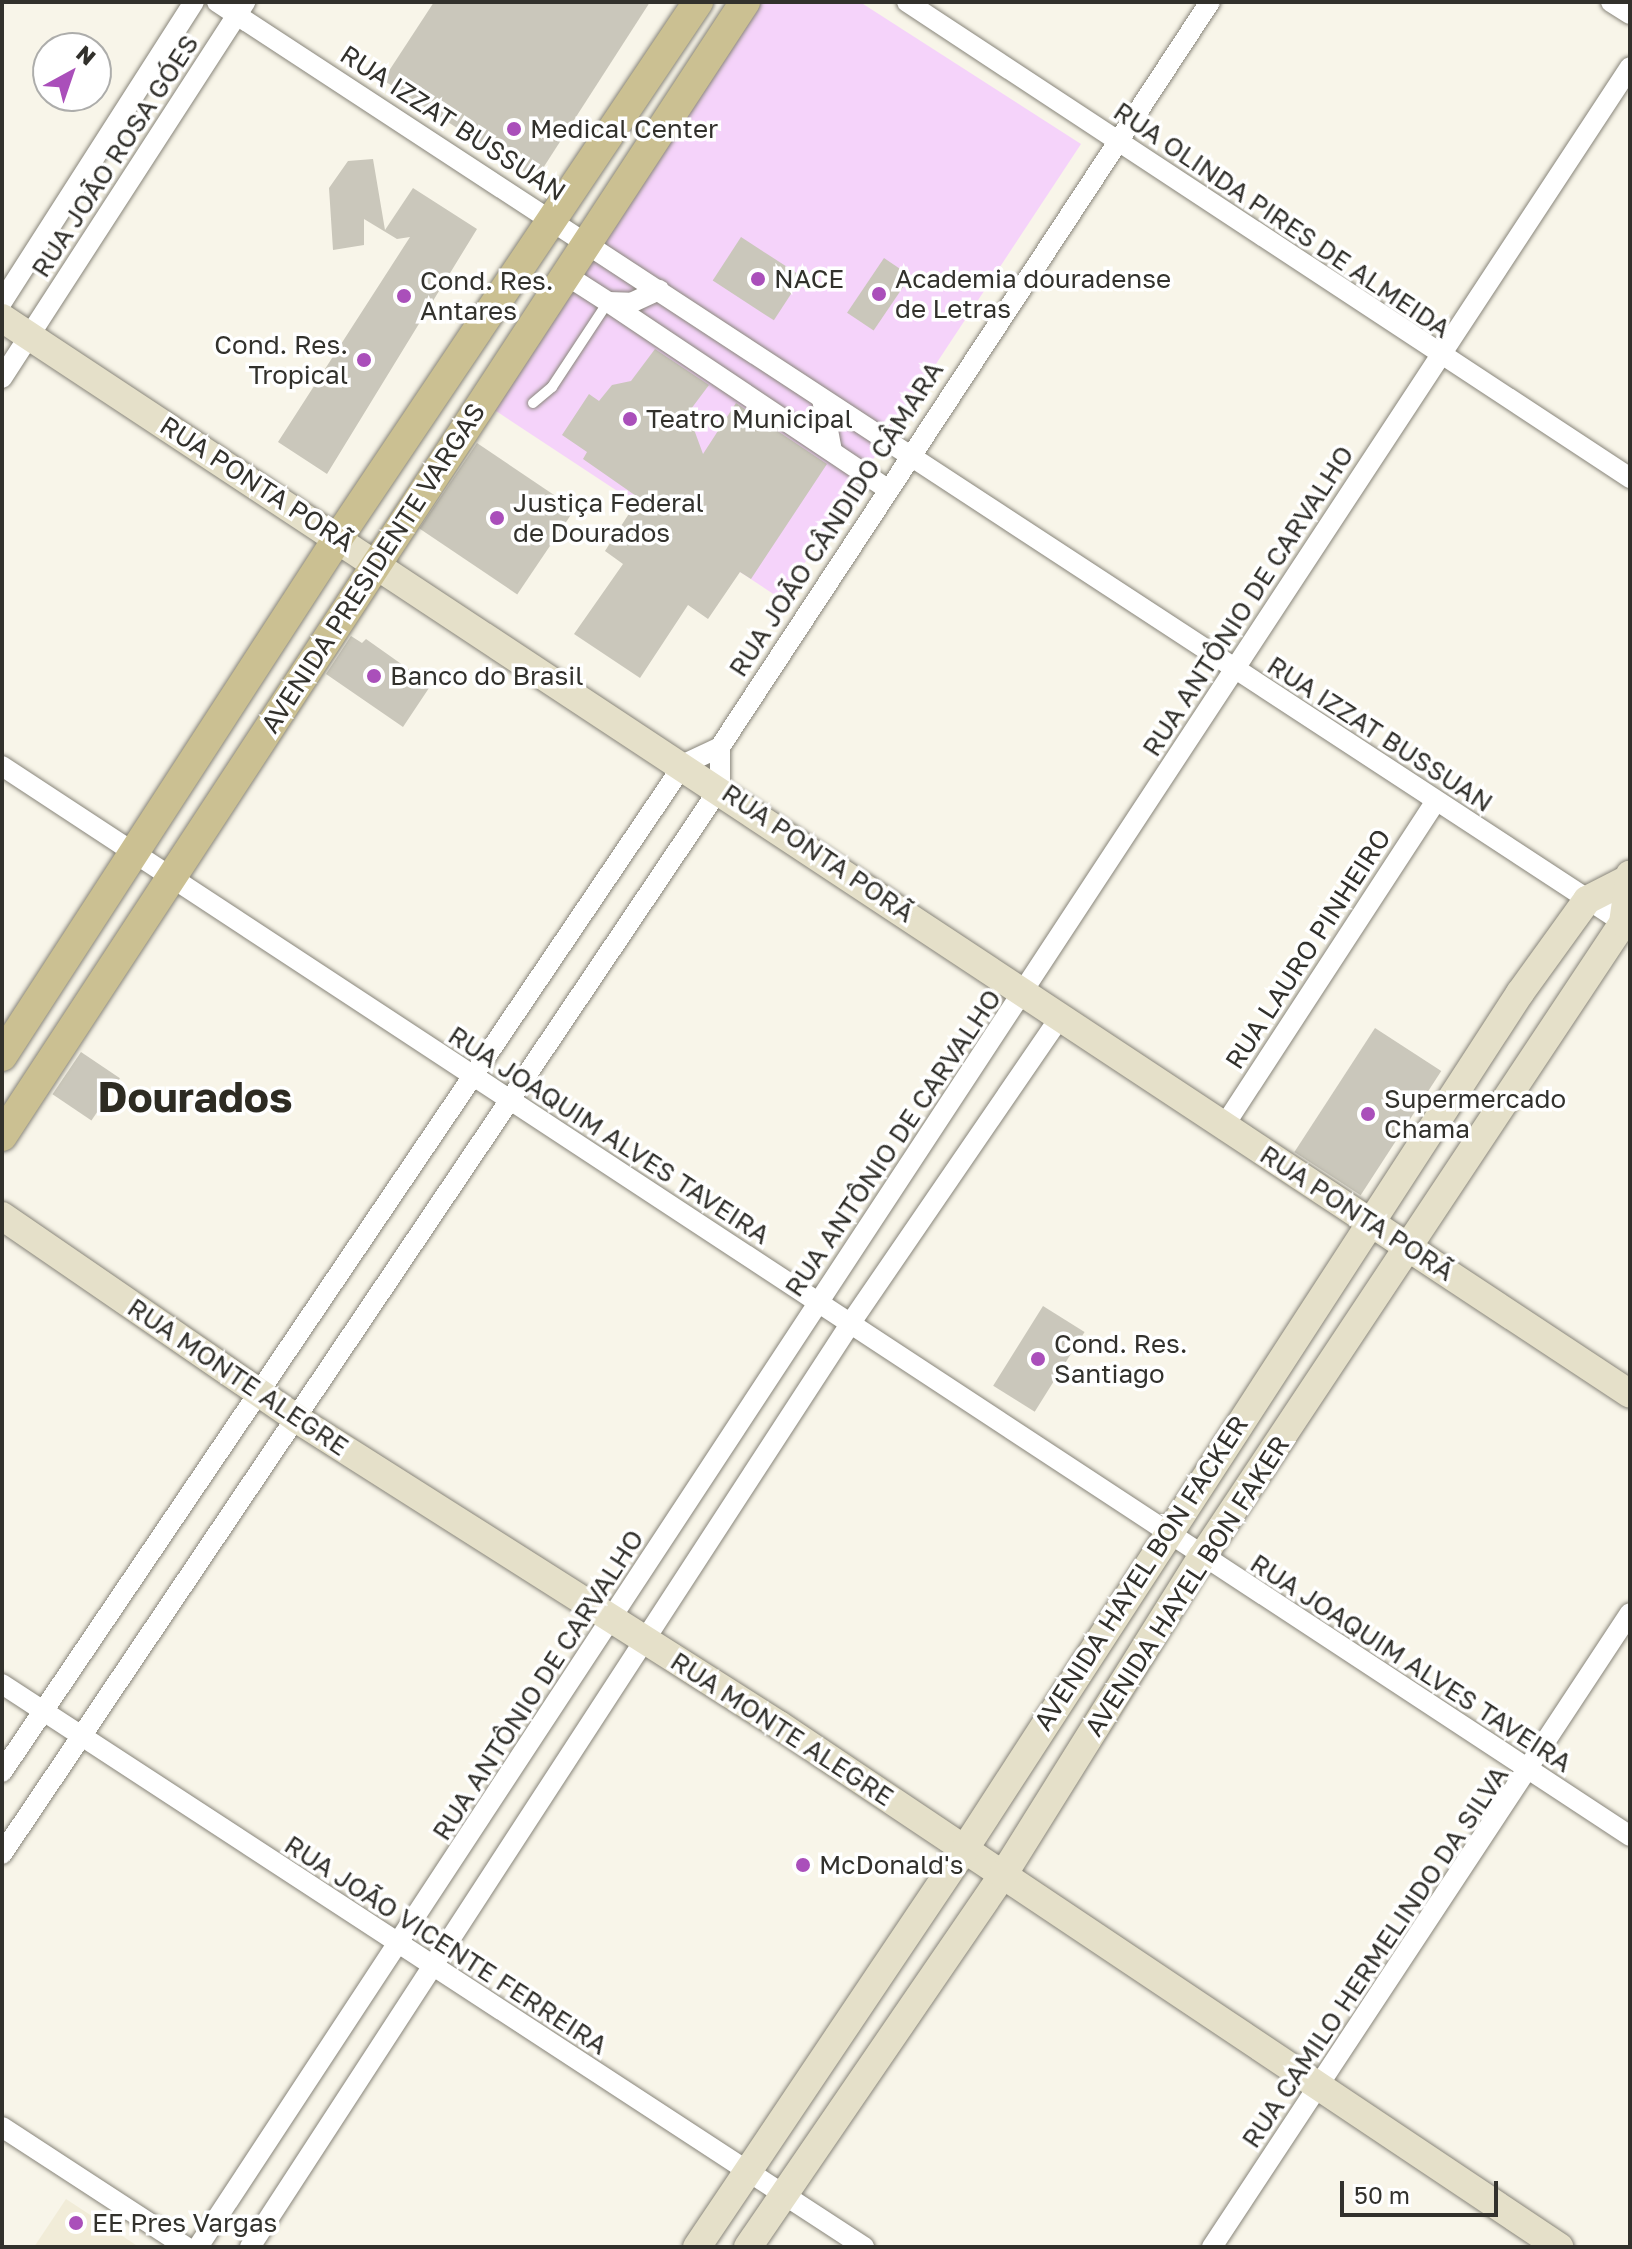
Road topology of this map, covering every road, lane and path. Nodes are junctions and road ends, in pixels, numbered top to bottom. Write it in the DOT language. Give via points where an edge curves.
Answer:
graph roads {
  1 [pos="194,2"];
  2 [pos="217,2"];
  3 [pos="698,2"];
  4 [pos="745,2"];
  5 [pos="907,2"];
  6 [pos="1210,2"];
  7 [pos="1611,2"];
  8 [pos="241,8"];
  9 [pos="1630,14"];
  10 [pos="1630,67"];
  11 [pos="1117,140"];
  12 [pos="555,220"];
  13 [pos="588,242"];
  14 [pos="566,275"];
  15 [pos="659,290"];
  16 [pos="2,302"];
  17 [pos="608,302"];
  18 [pos="2,318"];
  19 [pos="31,336"];
  20 [pos="1438,357"];
  21 [pos="2,378"];
  22 [pos="822,399"];
  23 [pos="533,403"];
  24 [pos="832,451"];
  25 [pos="907,456"];
  26 [pos="1630,478"];
  27 [pos="886,488"];
  28 [pos="338,538"];
  29 [pos="376,562"];
  30 [pos="1235,671"];
  31 [pos="720,747"];
  32 [pos="684,764"];
  33 [pos="2,766"];
  34 [pos="720,788"];
  35 [pos="1436,801"];
  36 [pos="133,850"];
  37 [pos="171,875"];
  38 [pos="1628,877"];
  39 [pos="1587,900"];
  40 [pos="1627,925"];
  41 [pos="1025,992"];
  42 [pos="1061,1016"];
  43 [pos="2,1056"];
  44 [pos="472,1077"];
  45 [pos="512,1102"];
  46 [pos="1224,1126"];
  47 [pos="2,1136"];
  48 [pos="2,1216"];
  49 [pos="1372,1222"];
  50 [pos="1410,1248"];
  51 [pos="818,1303"];
  52 [pos="850,1324"];
  53 [pos="258,1393"];
  54 [pos="1630,1394"];
  55 [pos="297,1419"];
  56 [pos="1165,1533"];
  57 [pos="1202,1557"];
  58 [pos="1630,1613"];
  59 [pos="613,1618"];
  60 [pos="645,1639"];
  61 [pos="2,1684"];
  62 [pos="44,1712"];
  63 [pos="83,1739"];
  64 [pos="2,1772"];
  65 [pos="1528,1773"];
  66 [pos="1630,1836"];
  67 [pos="964,1850"];
  68 [pos="2,1854"];
  69 [pos="1003,1875"];
  70 [pos="399,1947"];
  71 [pos="428,1965"];
  72 [pos="1318,2087"];
  73 [pos="2,2127"];
  74 [pos="750,2172"];
  75 [pos="784,2196"];
  76 [pos="186,2247"];
  77 [pos="198,2247"];
  78 [pos="250,2247"];
  79 [pos="697,2247"];
  80 [pos="748,2247"];
  81 [pos="864,2247"];
  82 [pos="1212,2247"];
  83 [pos="1559,2247"];
  1 -- 16 [label="street, RUA JOÃO ROSA GÓES"];
  2 -- 8 [label="street, RUA IZZAT BUSSUAN"];
  3 -- 12 [label="main road, AVENIDA PRESIDENTE VARGAS"];
  4 -- 13 [label="main road, AVENIDA PRESIDENTE VARGAS"];
  5 -- 11 [label="street, RUA OLINDA PIRES DE ALMEIDA"];
  6 -- 11 [label="street, RUA JOÃO CÂNDIDO CÂMARA"];
  7 -- 9 [label="street"];
  8 -- 12 [label="street, RUA IZZAT BUSSUAN"];
  8 -- 19 [label="street, RUA JOÃO ROSA GÓES"];
  10 -- 20 [label="street, RUA ANTÔNIO DE CARVALHO"];
  11 -- 20 [label="street, RUA OLINDA PIRES DE ALMEIDA"];
  11 -- 25 [label="street, RUA JOÃO CÂNDIDO CÂMARA"];
  12 -- 13 [label="street, RUA IZZAT BUSSUAN"];
  12 -- 28 [label="main road, AVENIDA PRESIDENTE VARGAS"];
  13 -- 14 [label="main road, AVENIDA PRESIDENTE VARGAS"];
  13 -- 15 [label="street, RUA IZZAT BUSSUAN"];
  14 -- 17 [label="street"];
  14 -- 29 [label="main road, AVENIDA PRESIDENTE VARGAS"];
  15 -- 17 [label="street" via="631,303"];
  15 -- 22 [label="street, RUA IZZAT BUSSUAN"];
  17 -- 23 [label="lane" via="552,387"];
  17 -- 24 [label="street"];
  18 -- 19 [label="street, RUA PONTA PORÃ"];
  19 -- 21 [label="street, RUA JOÃO ROSA GÓES"];
  19 -- 28 [label="street, RUA PONTA PORÃ"];
  20 -- 26 [label="street, RUA OLINDA PIRES DE ALMEIDA"];
  20 -- 30 [label="street, RUA ANTÔNIO DE CARVALHO"];
  22 -- 24 [label="street"];
  22 -- 25 [label="street, RUA IZZAT BUSSUAN"];
  24 -- 27 [label="street"];
  25 -- 27 [label="street, RUA JOÃO CÂNDIDO CÂMARA"];
  25 -- 30 [label="street, RUA IZZAT BUSSUAN"];
  27 -- 31 [label="street, RUA JOÃO CÂNDIDO CÂMARA"];
  28 -- 29 [label="street, RUA PONTA PORÃ"];
  28 -- 36 [label="main road, AVENIDA PRESIDENTE VARGAS"];
  29 -- 32 [label="street, RUA PONTA PORÃ"];
  29 -- 37 [label="main road, AVENIDA PRESIDENTE VARGAS"];
  30 -- 35 [label="street, RUA IZZAT BUSSUAN"];
  30 -- 41 [label="street, RUA ANTÔNIO DE CARVALHO"];
  31 -- 32 [label="street"];
  31 -- 34 [label="street"];
  32 -- 34 [label="street, RUA PONTA PORÃ"];
  32 -- 44 [label="street"];
  33 -- 36 [label="street, RUA JOAQUIM ALVES TAVEIRA"];
  34 -- 41 [label="street, RUA PONTA PORÃ"];
  34 -- 45 [label="street"];
  35 -- 39 [label="street, RUA IZZAT BUSSUAN"];
  35 -- 46 [label="street, RUA LAURO PINHEIRO"];
  36 -- 37 [label="street, RUA JOAQUIM ALVES TAVEIRA"];
  36 -- 43 [label="main road, AVENIDA PRESIDENTE VARGAS"];
  37 -- 44 [label="street, RUA JOAQUIM ALVES TAVEIRA"];
  37 -- 47 [label="main road, AVENIDA PRESIDENTE VARGAS"];
  38 -- 39 [label="street"];
  38 -- 40 [label="street"];
  39 -- 40 [label="street, RUA IZZAT BUSSUAN"];
  39 -- 49 [label="street, AVENIDA HAYEL BON FACKER"];
  40 -- 50 [label="street, AVENIDA HAYEL BON FAKER"];
  41 -- 42 [label="street, RUA PONTA PORÃ"];
  41 -- 51 [label="street, RUA ANTÔNIO DE CARVALHO"];
  42 -- 46 [label="street, RUA PONTA PORÃ"];
  42 -- 52 [label="street"];
  44 -- 45 [label="street, RUA JOAQUIM ALVES TAVEIRA"];
  44 -- 53 [label="street"];
  45 -- 51 [label="street, RUA JOAQUIM ALVES TAVEIRA"];
  45 -- 55 [label="street"];
  46 -- 49 [label="street, RUA PONTA PORÃ"];
  48 -- 53 [label="street, RUA MONTE ALEGRE"];
  49 -- 50 [label="street, RUA PONTA PORÃ"];
  49 -- 56 [label="street, AVENIDA HAYEL BON FACKER"];
  50 -- 54 [label="street, RUA PONTA PORÃ"];
  50 -- 57 [label="street, AVENIDA HAYEL BON FAKER"];
  51 -- 52 [label="street, RUA JOAQUIM ALVES TAVEIRA"];
  51 -- 59 [label="street, RUA ANTÔNIO DE CARVALHO"];
  52 -- 56 [label="street, RUA JOAQUIM ALVES TAVEIRA"];
  52 -- 60 [label="street"];
  53 -- 55 [label="street, RUA MONTE ALEGRE"];
  53 -- 62 [label="street"];
  55 -- 59 [label="street, RUA MONTE ALEGRE"];
  55 -- 63 [label="street"];
  56 -- 57 [label="street, RUA JOAQUIM ALVES TAVEIRA"];
  56 -- 67 [label="street, AVENIDA HAYEL BON FACKER"];
  57 -- 65 [label="street, RUA JOAQUIM ALVES TAVEIRA"];
  57 -- 69 [label="street, AVENIDA HAYEL BON FAKER"];
  58 -- 65 [label="street, RUA CAMILO HERMELINDO DA SILVA"];
  59 -- 60 [label="street, RUA MONTE ALEGRE"];
  59 -- 70 [label="street, RUA ANTÔNIO DE CARVALHO"];
  60 -- 67 [label="street, RUA MONTE ALEGRE"];
  60 -- 71 [label="street"];
  61 -- 62 [label="street, RUA JOÃO VICENTE FERREIRA"];
  62 -- 63 [label="street, RUA JOÃO VICENTE FERREIRA"];
  62 -- 64 [label="street"];
  63 -- 68 [label="street"];
  63 -- 70 [label="street, RUA JOÃO VICENTE FERREIRA"];
  65 -- 66 [label="street, RUA JOAQUIM ALVES TAVEIRA"];
  65 -- 72 [label="street, RUA CAMILO HERMELINDO DA SILVA"];
  67 -- 69 [label="street, RUA MONTE ALEGRE"];
  67 -- 74 [label="street, AVENIDA HAYEL BON FACKER"];
  69 -- 72 [label="street, RUA MONTE ALEGRE"];
  69 -- 75 [label="street, AVENIDA HAYEL BON FAKER"];
  70 -- 71 [label="street, RUA JOÃO VICENTE FERREIRA"];
  70 -- 77 [label="street, RUA ANTÔNIO DE CARVALHO"];
  71 -- 74 [label="street, RUA JOÃO VICENTE FERREIRA"];
  71 -- 78 [label="street"];
  72 -- 82 [label="street, RUA CAMILO HERMELINDO DA SILVA"];
  72 -- 83 [label="street, RUA MONTE ALEGRE"];
  73 -- 76 [label="street"];
  74 -- 75 [label="street, RUA JOÃO VICENTE FERREIRA"];
  74 -- 79 [label="street, AVENIDA HAYEL BON FACKER"];
  75 -- 80 [label="street, AVENIDA HAYEL BON FAKER"];
  75 -- 81 [label="street, RUA JOÃO VICENTE FERREIRA"];
}
